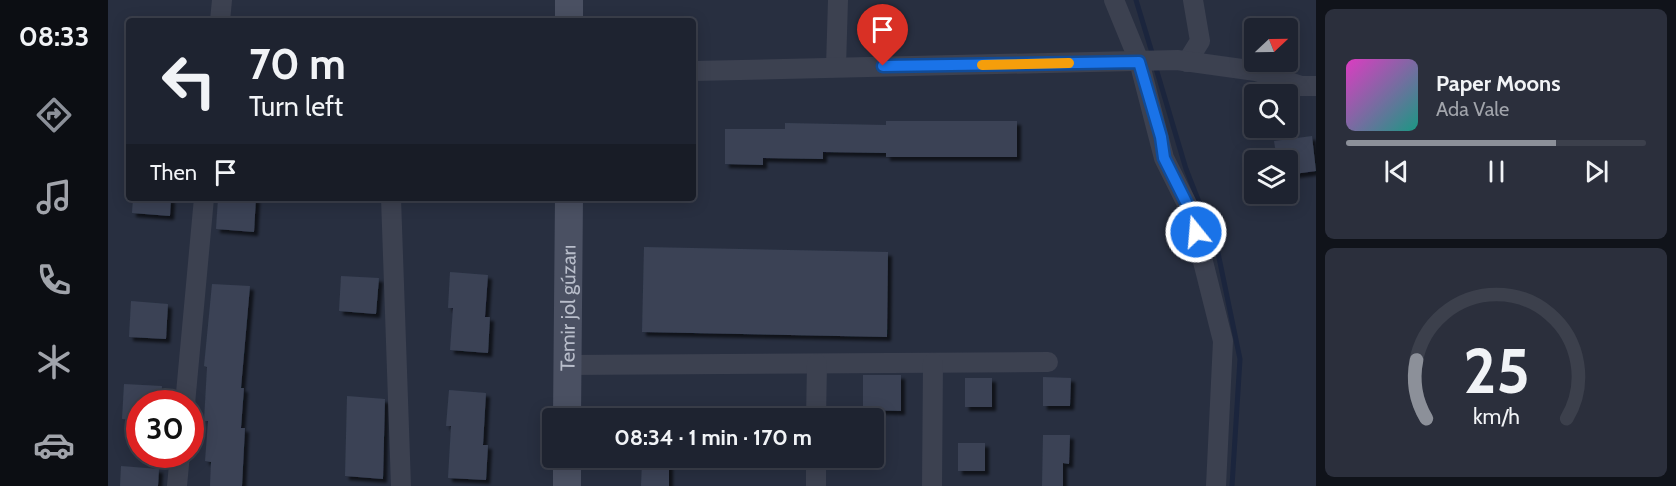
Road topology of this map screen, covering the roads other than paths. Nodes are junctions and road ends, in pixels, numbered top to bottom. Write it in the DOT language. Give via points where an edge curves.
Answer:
graph roads {
  1 [pos="222,0"];
  2 [pos="569,0"];
  3 [pos="838,0"];
  4 [pos="1114,0"];
  5 [pos="1193,0"];
  6 [pos="220,18"];
  7 [pos="569,18"];
  8 [pos="1182,61"];
  9 [pos="1139,62"];
  10 [pos="836,67"];
  11 [pos="696,71"];
  12 [pos="1316,86"];
  13 [pos="204,201"];
  14 [pos="391,201"];
  15 [pos="568,201"];
  16 [pos="1048,362"];
  17 [pos="933,363"];
  18 [pos="817,364"];
  19 [pos="568,365"];
  20 [pos="185,390"];
  21 [pos="567,408"];
  22 [pos="816,408"];
  23 [pos="179,468"];
  24 [pos="567,468"];
  25 [pos="816,468"];
  26 [pos="177,486"];
  27 [pos="401,486"];
  28 [pos="567,486"];
  29 [pos="816,486"];
  30 [pos="932,486"];
  31 [pos="1216,486"];
  1 -- 6 [label="street"];
  2 -- 7 [label="street"];
  3 -- 10 [label="street"];
  4 -- 9 [label="street"];
  5 -- 8 [label="street" via="1200,41"];
  8 -- 9 [label="street"];
  8 -- 12 [label="street" via="1256,71 1301,86"];
  9 -- 10 [label="street"];
  9 -- 31 [label="street" via="1164,158 1190,210 1224,341"];
  10 -- 11 [label="street"];
  13 -- 20 [label="street"];
  14 -- 27 [label="street"];
  15 -- 19 [label="street, Temir jol gúzarı"];
  16 -- 17 [label="street"];
  17 -- 18 [label="street"];
  17 -- 30 [label="street"];
  18 -- 19 [label="street"];
  18 -- 22 [label="street"];
  19 -- 21 [label="street, Temir jol gúzarı"];
  23 -- 26 [label="street"];
  24 -- 28 [label="street"];
  25 -- 29 [label="street"];
}
